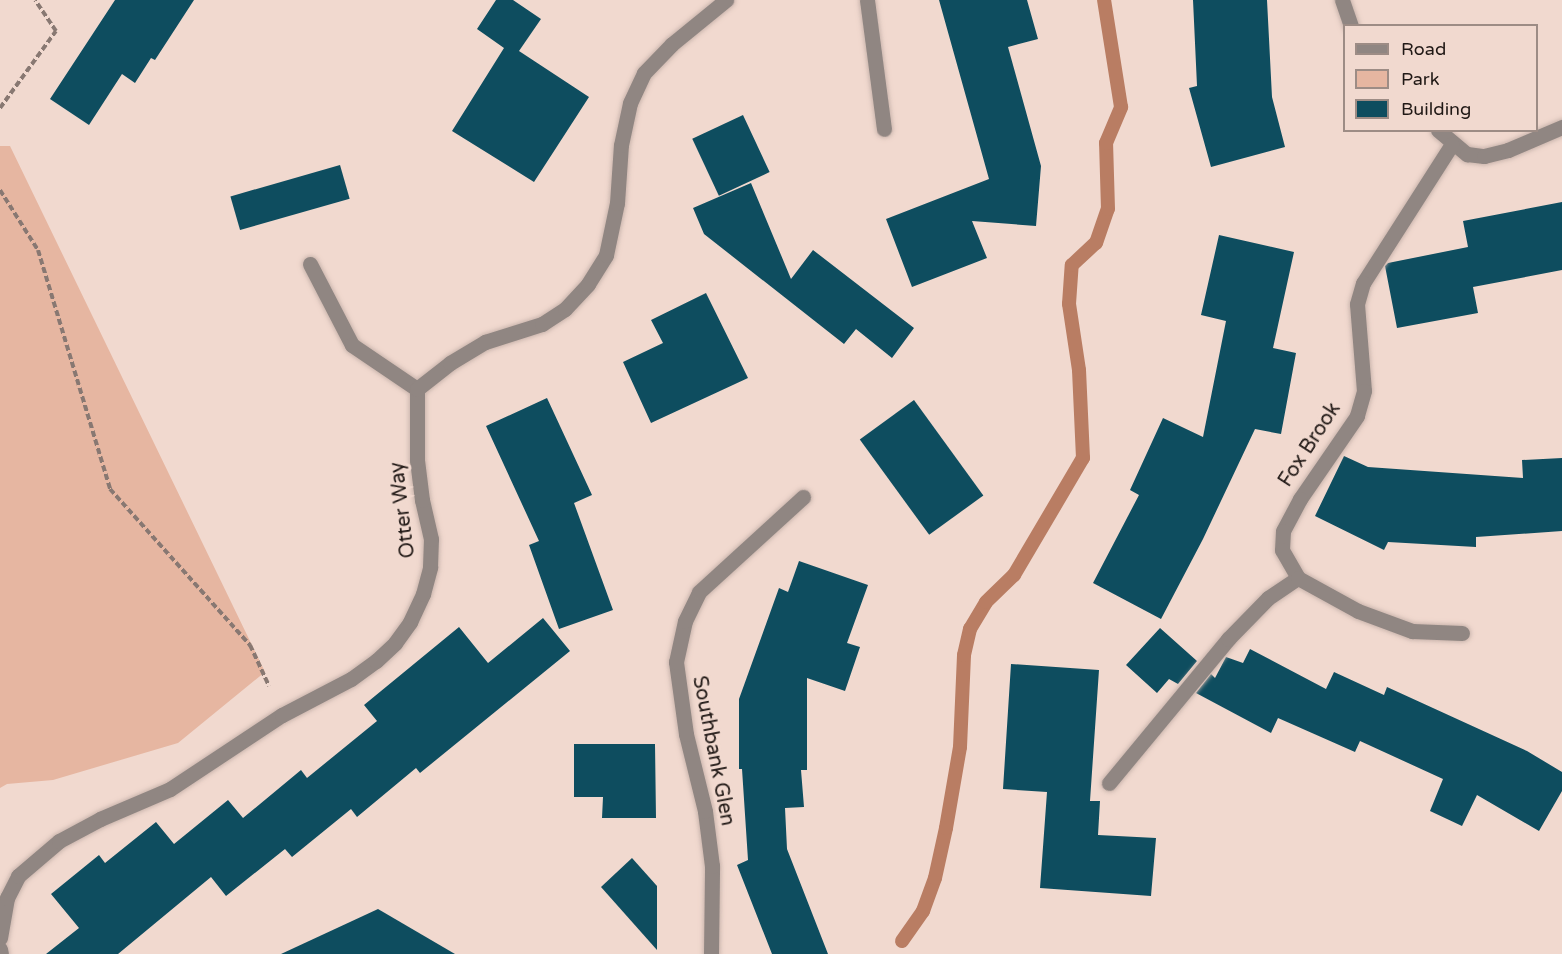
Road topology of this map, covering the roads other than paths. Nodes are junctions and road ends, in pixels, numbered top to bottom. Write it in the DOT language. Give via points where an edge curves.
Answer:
graph roads {
  1 [pos="726,0"];
  2 [pos="867,0"];
  3 [pos="1342,0"];
  4 [pos="1350,24"];
  5 [pos="1562,127"];
  6 [pos="884,129"];
  7 [pos="1440,132"];
  8 [pos="1452,144"];
  9 [pos="310,264"];
  10 [pos="417,389"];
  11 [pos="803,497"];
  12 [pos="1298,578"];
  13 [pos="1462,633"];
  14 [pos="1109,783"];
  15 [pos="0,938"];
  16 [pos="0,949"];
  17 [pos="1,954"];
  18 [pos="711,954"];
  1 -- 10 [label="street" via="672,44 644,73 630,103 623,134 618,203 606,255 588,284 565,309 542,324 485,342"];
  2 -- 6 [label="street"];
  3 -- 4 [label="street"];
  5 -- 8 [label="street" via="1484,156 1467,154"];
  7 -- 8 [label="street"];
  8 -- 12 [label="street, Fox Brook" via="1363,283 1357,304 1364,391 1357,416 1300,499 1283,531 1282,549"];
  9 -- 10 [label="street" via="352,345"];
  10 -- 15 [label="street, Otter Way" via="417,460 431,539 430,567 423,594 395,643 351,679 282,715 170,789 59,841 18,876 8,898"];
  11 -- 18 [label="street, Southbank Glen" via="699,592 685,621 676,662 712,866"];
  12 -- 13 [label="street" via="1358,611 1412,632"];
  12 -- 14 [label="street" via="1268,598 1228,639"];
  16 -- 17 [label="street"];
}
